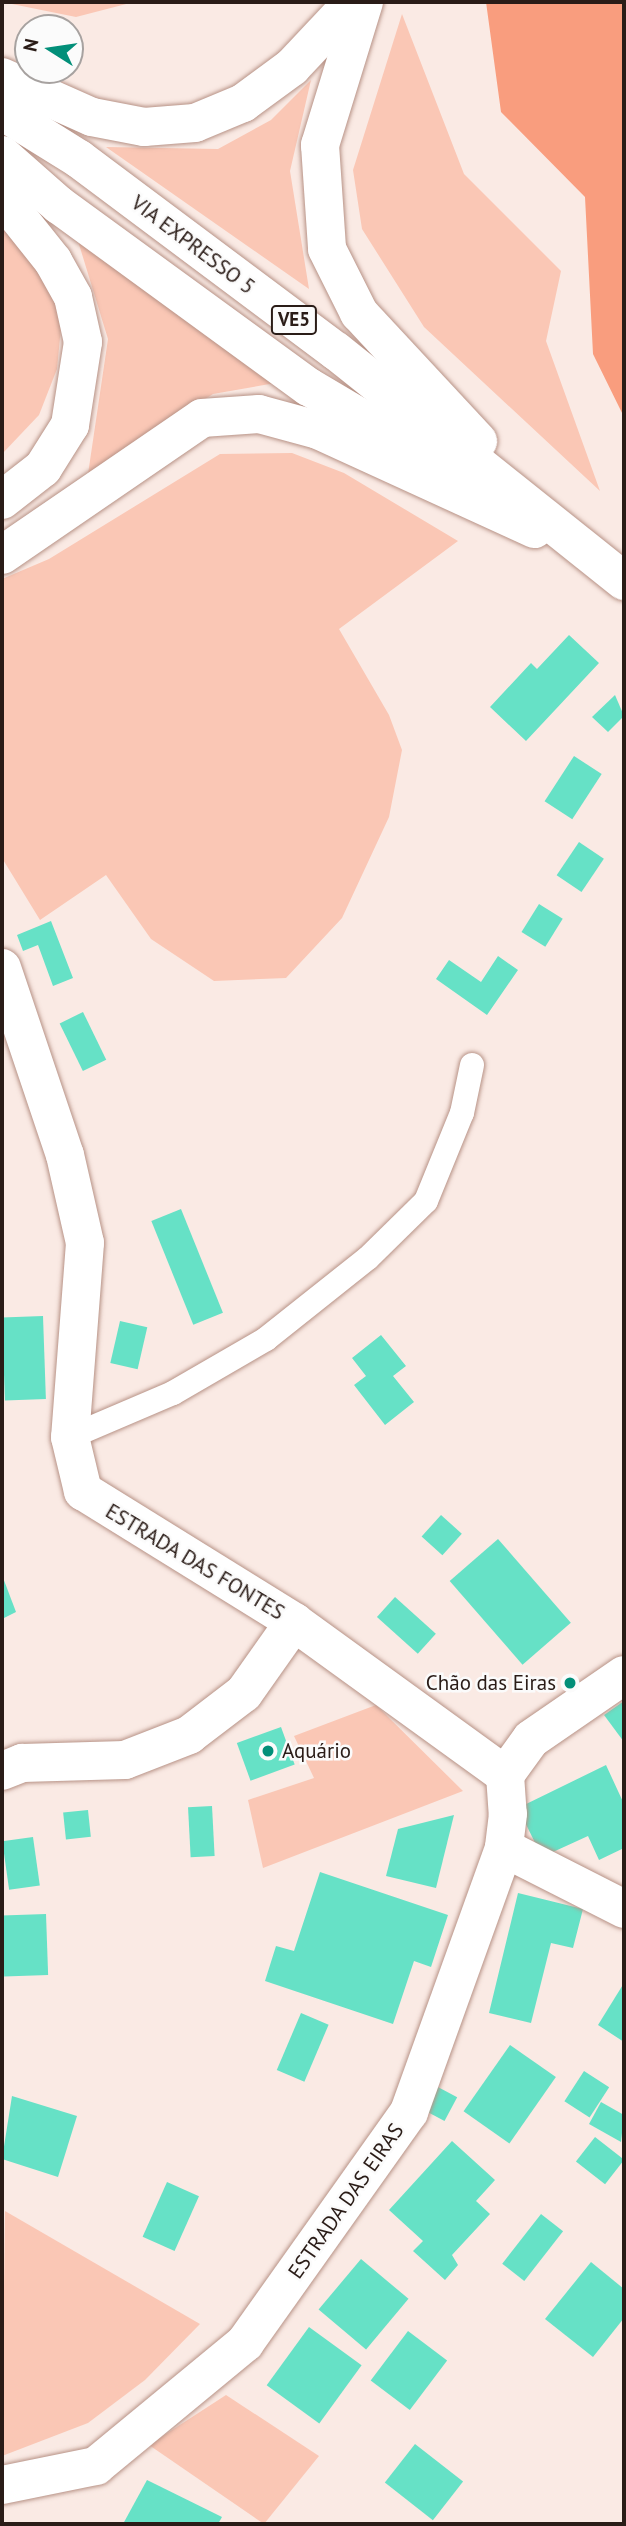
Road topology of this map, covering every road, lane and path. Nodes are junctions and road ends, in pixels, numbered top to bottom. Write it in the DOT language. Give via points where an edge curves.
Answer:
graph roads {
  1 [pos="353,2"];
  2 [pos="364,2"];
  3 [pos="2,77"];
  4 [pos="2,111"];
  5 [pos="2,155"];
  6 [pos="2,197"];
  7 [pos="2,500"];
  8 [pos="575,545"];
  9 [pos="2,555"];
  10 [pos="624,581"];
  11 [pos="2,968"];
  12 [pos="472,1065"];
  13 [pos="70,1437"];
  14 [pos="294,1622"];
  15 [pos="624,1675"];
  16 [pos="2,1771"];
  17 [pos="505,1775"];
  18 [pos="504,1848"];
  19 [pos="624,1909"];
  20 [pos="2,2485"];
  1 -- 3 [label="main road" via="292,67 243,103 195,123 144,127 92,117"];
  2 -- 8 [label="main road, VE5" via="320,145 327,249 359,313"];
  4 -- 8 [label="main road, VIA EXPRESSO 5 / VE5" via="79,159 336,351"];
  5 -- 8 [label="main road, VIA EXPRESSO 5 / VE5" via="59,205 309,387"];
  6 -- 7 [label="main road" via="60,273 73,297 83,342 70,425 43,468"];
  8 -- 9 [label="main road, VE5" via="318,430 259,414 202,418"];
  8 -- 10 [label="main road, VIA EXPRESSO 5 / VE5"];
  11 -- 13 [label="main road, ESTRADA DAS FONTES" via="65,1155 85,1243"];
  12 -- 13 [label="lane" via="461,1113 426,1201 368,1258 266,1339 173,1393"];
  13 -- 14 [label="main road, ESTRADA DAS FONTES" via="83,1491"];
  14 -- 16 [label="main road" via="244,1693 189,1735 125,1760 22,1763"];
  14 -- 17 [label="main road, ESTRADA DAS FONTES"];
  15 -- 17 [label="main road" via="531,1739"];
  17 -- 18 [label="main road, ESTRADA DAS EIRAS"];
  18 -- 19 [label="main road"];
  18 -- 20 [label="main road, ESTRADA DAS EIRAS" via="409,2112 245,2343 96,2466"];
}
